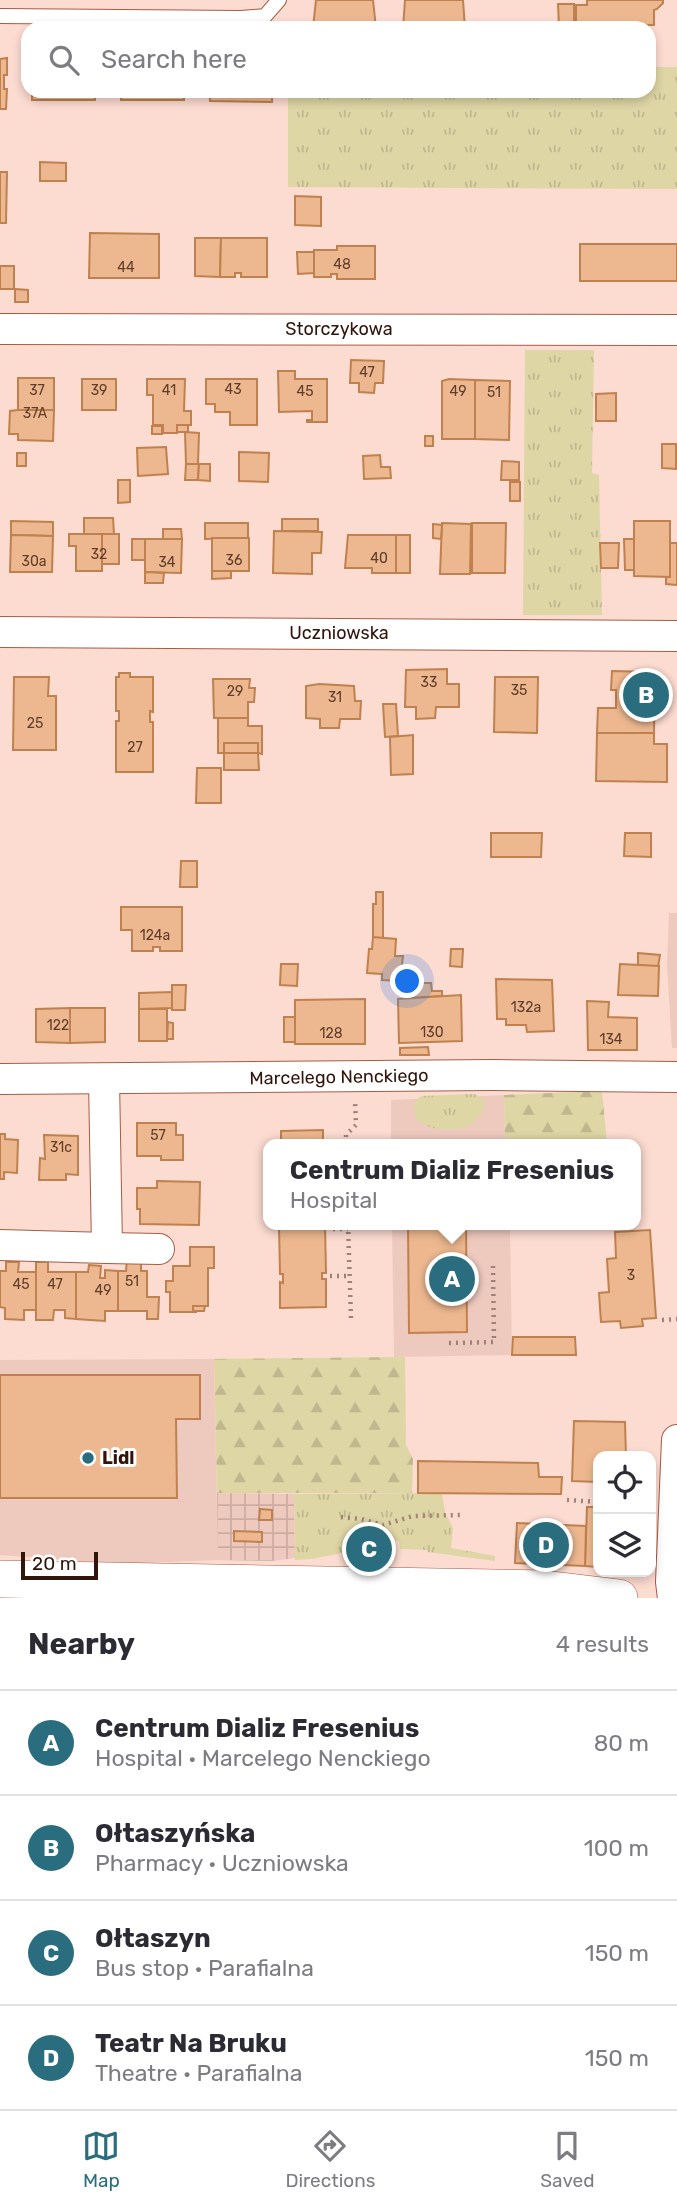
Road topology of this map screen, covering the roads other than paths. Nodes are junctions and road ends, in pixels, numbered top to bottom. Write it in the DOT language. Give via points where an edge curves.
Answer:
graph roads {
  1 [pos="279,0"];
  2 [pos="0,16"];
  3 [pos="0,329"];
  4 [pos="677,330"];
  5 [pos="0,632"];
  6 [pos="677,636"];
  7 [pos="677,1077"];
  8 [pos="0,1079"];
  9 [pos="104,1079"];
  10 [pos="0,1245"];
  11 [pos="107,1248"];
  12 [pos="159,1249"];
  13 [pos="677,1440"];
  14 [pos="0,1579"];
  15 [pos="491,1593"];
  16 [pos="619,1598"];
  17 [pos="673,1598"];
  1 -- 2 [label="lane" via="265,16 241,18"];
  3 -- 4 [label="street, Storczykowa"];
  5 -- 6 [label="street, Uczniowska"];
  7 -- 9 [label="street, Marcelego Nenckiego"];
  8 -- 9 [label="street, Marcelego Nenckiego"];
  9 -- 11 [label="street"];
  10 -- 11 [label="street"];
  11 -- 12 [label="street"];
  13 -- 17 [label="street"];
  14 -- 15 [label="street"];
  15 -- 16 [label="street" via="565,1591"];
}
